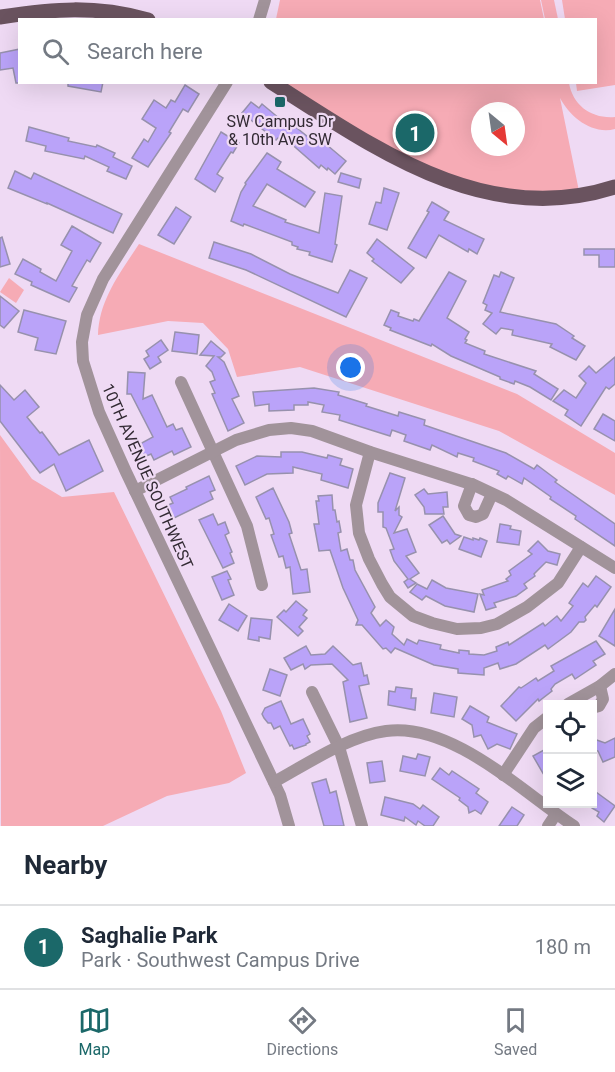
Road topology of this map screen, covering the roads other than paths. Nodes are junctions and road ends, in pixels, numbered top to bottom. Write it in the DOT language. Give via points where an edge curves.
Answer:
graph roads {
  1 [pos="265,0"];
  2 [pos="0,17"];
  3 [pos="141,18"];
  4 [pos="260,18"];
  5 [pos="226,84"];
  6 [pos="274,84"];
  7 [pos="615,187"];
  8 [pos="181,382"];
  9 [pos="213,452"];
  10 [pos="370,452"];
  11 [pos="472,484"];
  12 [pos="135,491"];
  13 [pos="492,494"];
  14 [pos="581,547"];
  15 [pos="615,568"];
  16 [pos="262,585"];
  17 [pos="615,674"];
  18 [pos="600,686"];
  19 [pos="312,692"];
  20 [pos="580,700"];
  21 [pos="597,707"];
  22 [pos="543,721"];
  23 [pos="339,747"];
  24 [pos="503,775"];
  25 [pos="274,782"];
  26 [pos="556,814"];
  27 [pos="289,826"];
  28 [pos="362,826"];
  29 [pos="548,826"];
  30 [pos="574,826"];
  1 -- 4 [label="street"];
  2 -- 3 [label="main road" via="57,9 94,9"];
  5 -- 12 [label="street, 10TH AVENUE SOUTHWEST" via="103,279 87,315 82,342 89,385"];
  6 -- 7 [label="main road" via="378,150 448,183 534,199 561,199"];
  8 -- 9 [label="street"];
  9 -- 10 [label="street" via="236,440 291,428 312,431"];
  9 -- 12 [label="street"];
  9 -- 16 [label="street" via="246,526"];
  10 -- 11 [label="street"];
  10 -- 14 [label="street" via="356,505 359,533 390,597 413,616 457,628 497,624 558,583"];
  11 -- 13 [label="street"];
  11 -- 13 [label="street" via="464,506 469,515 483,514"];
  12 -- 25 [label="street, 10TH AVENUE SOUTHWEST"];
  13 -- 14 [label="street"];
  14 -- 15 [label="street"];
  17 -- 18 [label="street"];
  18 -- 20 [label="street"];
  18 -- 21 [label="street" via="603,699"];
  19 -- 23 [label="street"];
  22 -- 24 [label="street" via="534,728"];
  23 -- 24 [label="street" via="385,731 427,734 463,749"];
  23 -- 25 [label="street"];
  23 -- 28 [label="street"];
  24 -- 26 [label="street"];
  25 -- 27 [label="street, 10TH AVENUE SOUTHWEST"];
  26 -- 29 [label="street"];
  26 -- 30 [label="street"];
}
